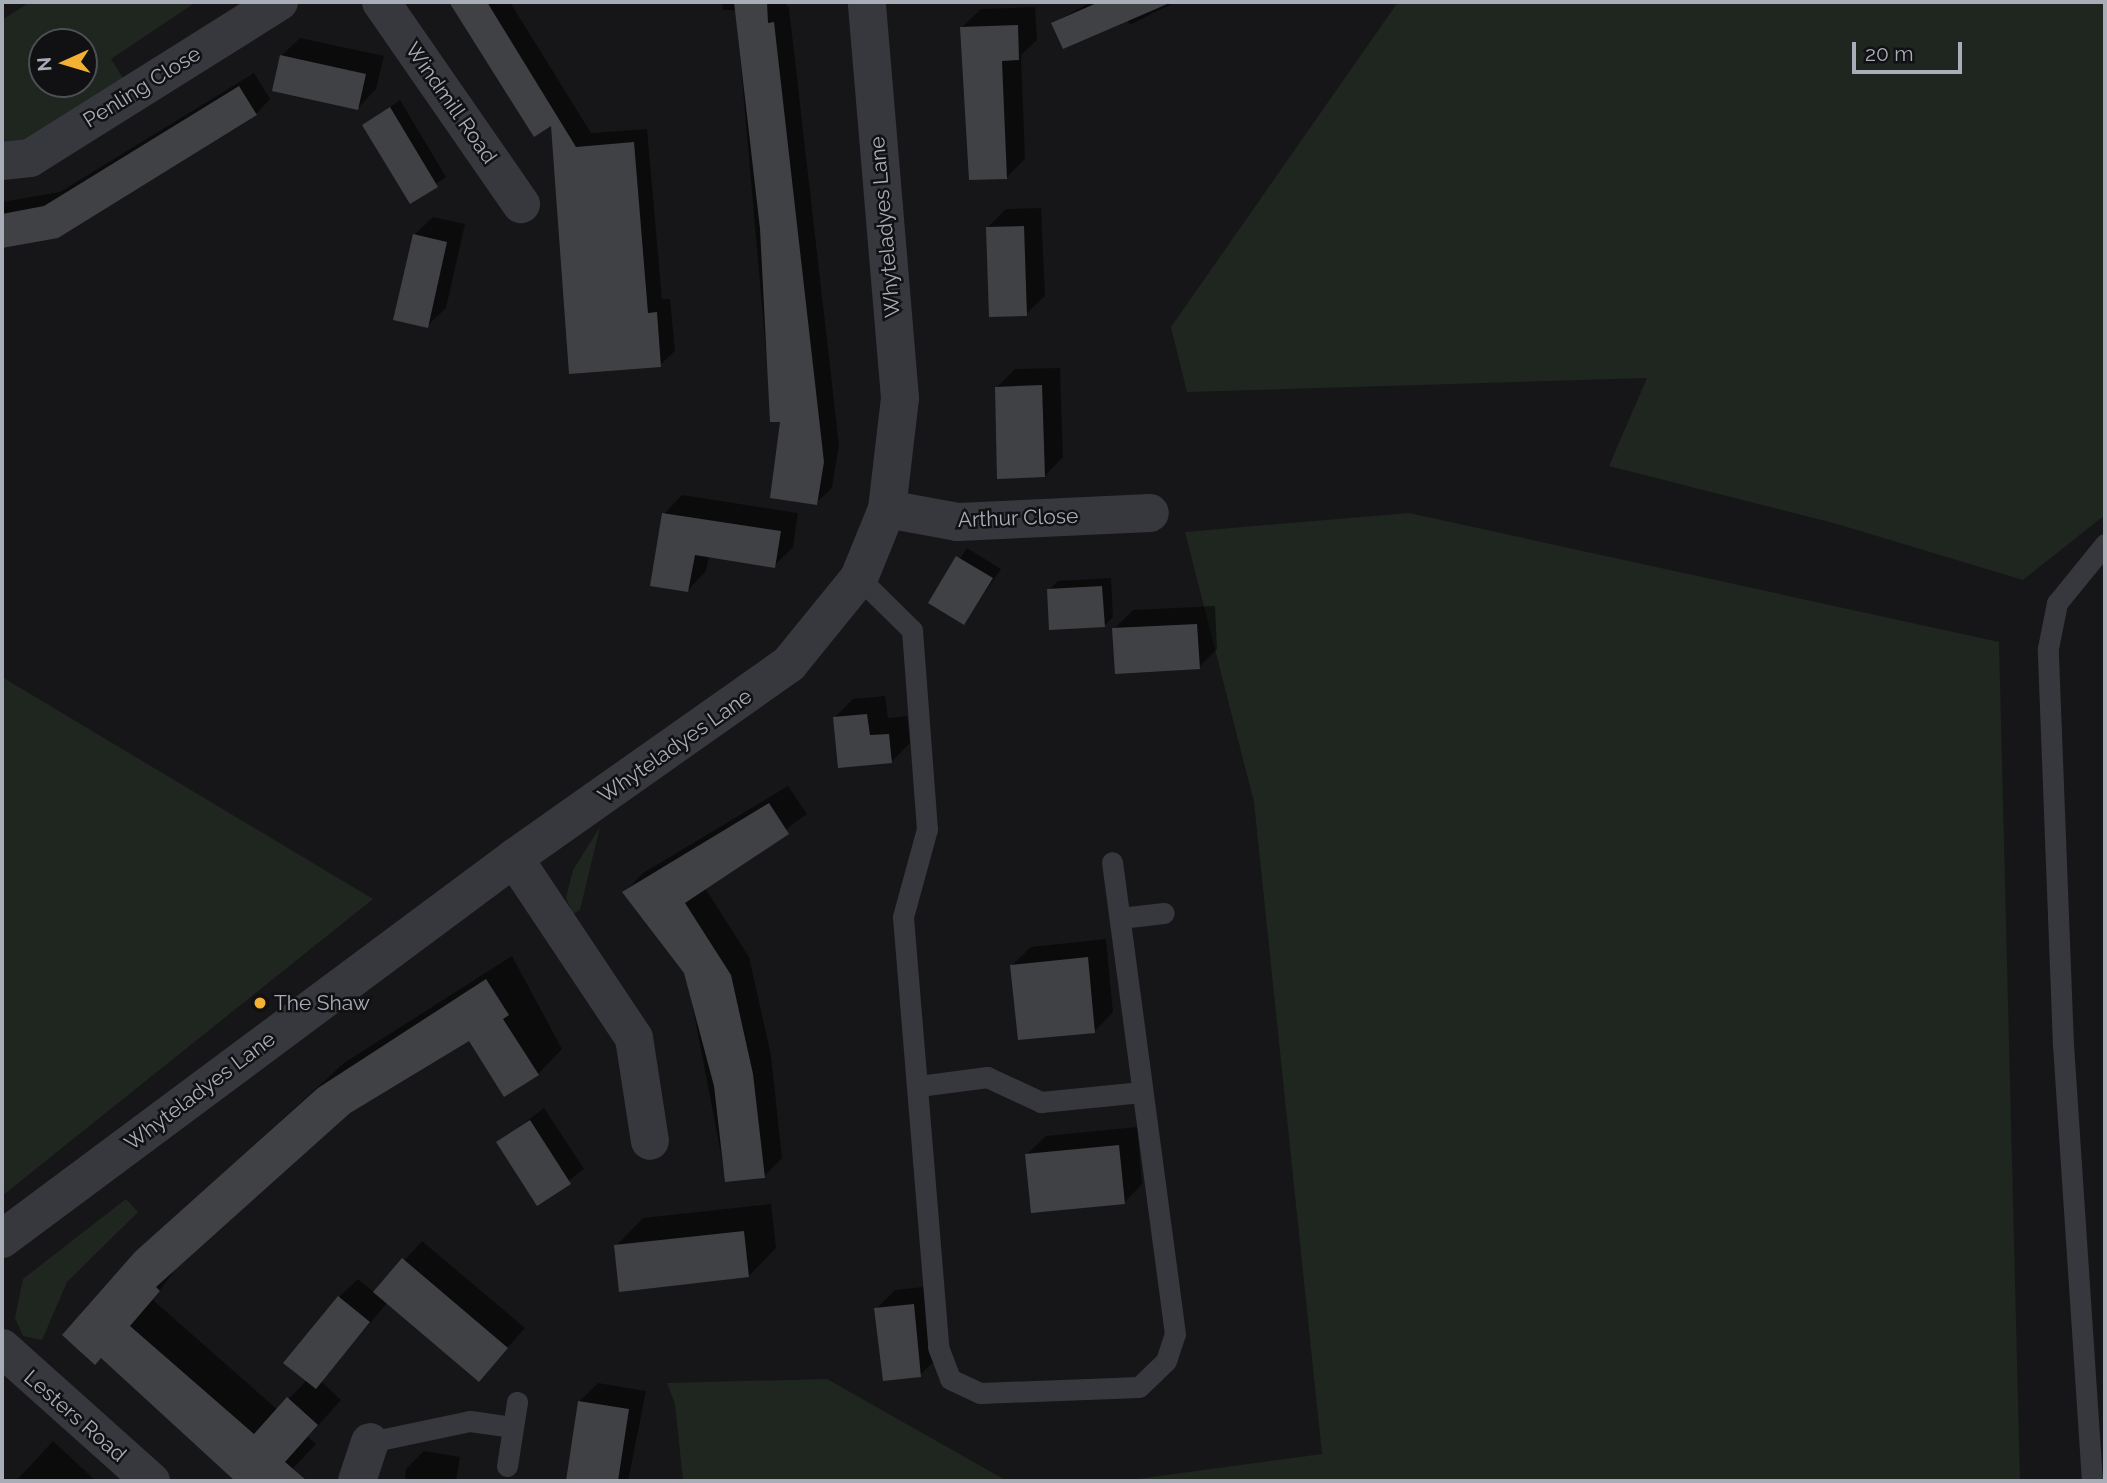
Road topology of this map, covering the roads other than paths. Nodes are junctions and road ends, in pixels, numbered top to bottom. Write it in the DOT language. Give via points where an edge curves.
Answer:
graph roads {
  1 [pos="279,2"];
  2 [pos="381,2"];
  3 [pos="867,2"];
  4 [pos="2,161"];
  5 [pos="521,204"];
  6 [pos="887,509"];
  7 [pos="1150,513"];
  8 [pos="2105,544"];
  9 [pos="859,578"];
  10 [pos="514,858"];
  11 [pos="1112,862"];
  12 [pos="1164,913"];
  13 [pos="1119,918"];
  14 [pos="919,1086"];
  15 [pos="1142,1092"];
  16 [pos="650,1141"];
  17 [pos="2,1239"];
  18 [pos="2,1348"];
  19 [pos="517,1402"];
  20 [pos="512,1427"];
  21 [pos="370,1442"];
  22 [pos="507,1466"];
  23 [pos="150,1481"];
  24 [pos="357,1481"];
  25 [pos="2092,1481"];
  1 -- 4 [label="street, Penling Close" via="30,158"];
  2 -- 5 [label="street, Windmill Road"];
  3 -- 6 [label="street, Whyteladyes Lane" via="900,397"];
  6 -- 7 [label="street, Arthur Close" via="958,522"];
  6 -- 9 [label="street, Whyteladyes Lane"];
  8 -- 25 [label="lane" via="2057,603 2048,648 2063,1046"];
  9 -- 10 [label="street, Whyteladyes Lane" via="789,664"];
  9 -- 14 [label="lane" via="912,630 927,829 903,917"];
  10 -- 16 [label="street" via="634,1038"];
  10 -- 17 [label="street, Whyteladyes Lane"];
  11 -- 13 [label="lane"];
  12 -- 13 [label="lane"];
  13 -- 15 [label="lane"];
  14 -- 15 [label="lane" via="987,1077 1041,1102"];
  14 -- 15 [label="lane" via="938,1347 950,1378 980,1393 1139,1387 1166,1361 1175,1334"];
  18 -- 23 [label="street, Lesters Road"];
  19 -- 20 [label="lane"];
  20 -- 21 [label="lane" via="470,1421"];
  20 -- 22 [label="lane"];
  21 -- 24 [label="street"];
}
